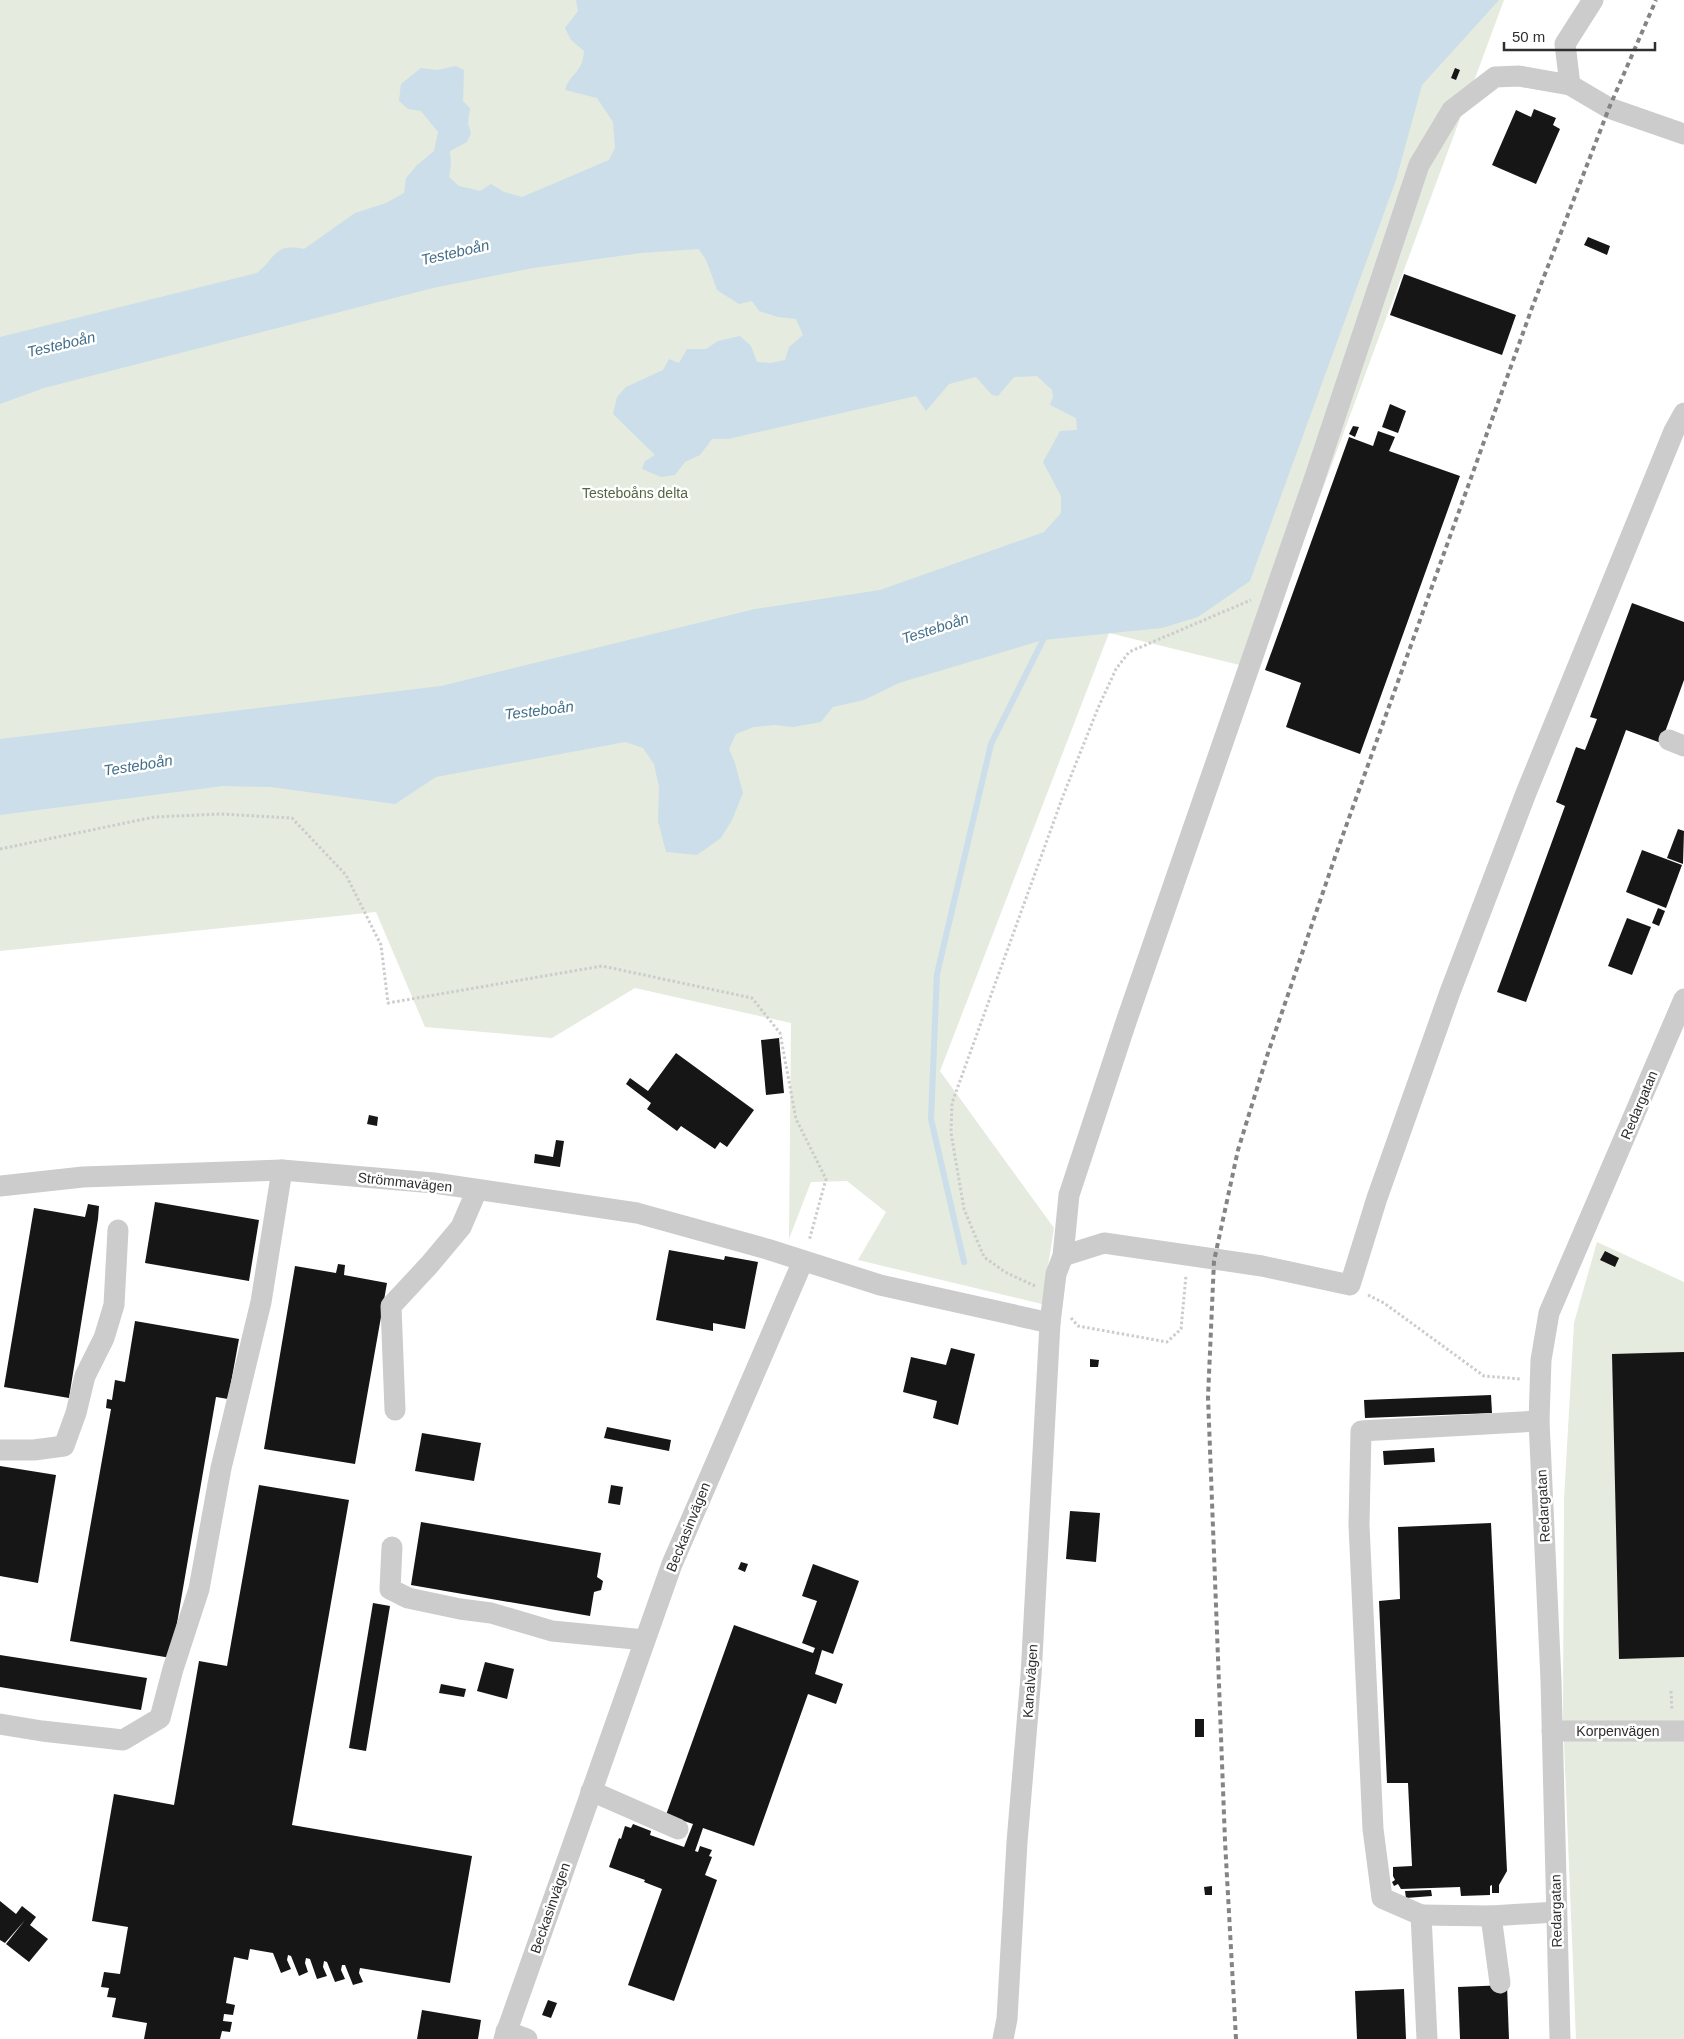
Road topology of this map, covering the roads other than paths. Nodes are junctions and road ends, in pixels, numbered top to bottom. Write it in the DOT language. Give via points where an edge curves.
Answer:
graph roads {
  1 [pos="1593,0"];
  2 [pos="1570,85"];
  3 [pos="1684,134"];
  4 [pos="1684,413"];
  5 [pos="1684,1001"];
  6 [pos="282,1170"];
  7 [pos="0,1186"];
  8 [pos="477,1190"];
  9 [pos="118,1230"];
  10 [pos="1062,1256"];
  11 [pos="803,1261"];
  12 [pos="1050,1323"];
  13 [pos="395,1410"];
  14 [pos="1539,1421"];
  15 [pos="0,1450"];
  16 [pos="392,1547"];
  17 [pos="645,1640"];
  18 [pos="0,1724"];
  19 [pos="1552,1731"];
  20 [pos="1684,1732"];
  21 [pos="591,1792"];
  22 [pos="678,1829"];
  23 [pos="1556,1912"];
  24 [pos="1421,1915"];
  25 [pos="1491,1916"];
  26 [pos="1500,1983"];
  27 [pos="505,2035"];
  28 [pos="527,2039"];
  29 [pos="1003,2039"];
  30 [pos="1427,2039"];
  31 [pos="1560,2039"];
  1 -- 2 [label="street" via="1565,44"];
  2 -- 3 [label="street" via="1609,108"];
  2 -- 10 [label="street, Kanalvägen" via="1519,76 1495,76 1452,110 1419,165 1069,1195"];
  4 -- 10 [label="street" via="1526,793 1450,992 1377,1198 1350,1285 1262,1266 1104,1243"];
  5 -- 14 [label="street, Redargatan" via="1550,1313 1541,1360"];
  6 -- 7 [label="street, Strömmavägen" via="83,1177"];
  6 -- 8 [label="street, Strömmavägen" via="434,1183"];
  6 -- 18 [label="street" via="261,1302 221,1468 199,1589 160,1718 123,1740"];
  8 -- 11 [label="street, Strömmavägen" via="637,1213"];
  8 -- 13 [label="street" via="461,1226 391,1306"];
  9 -- 15 [label="street" via="114,1305 104,1338 85,1376 64,1446"];
  10 -- 12 [label="street, Kanalvägen" via="1056,1274"];
  11 -- 12 [label="street" via="880,1285"];
  11 -- 17 [label="street, Beckasinvägen" via="672,1564"];
  12 -- 29 [label="street, Kanalvägen" via="1031,1676"];
  14 -- 19 [label="street, Redargatan"];
  14 -- 24 [label="street" via="1360,1431 1360,1525 1373,1829 1382,1898"];
  16 -- 17 [label="street" via="390,1589 408,1598 492,1613 552,1631"];
  17 -- 21 [label="street, Beckasinvägen"];
  19 -- 20 [label="street, Korpenvägen"];
  19 -- 23 [label="street, Redargatan"];
  21 -- 22 [label="street"];
  21 -- 27 [label="street, Beckasinvägen"];
  23 -- 25 [label="street"];
  23 -- 31 [label="street, Redargatan"];
  24 -- 25 [label="street"];
  24 -- 30 [label="street"];
  25 -- 26 [label="street"];
  27 -- 28 [label="street"];
}
